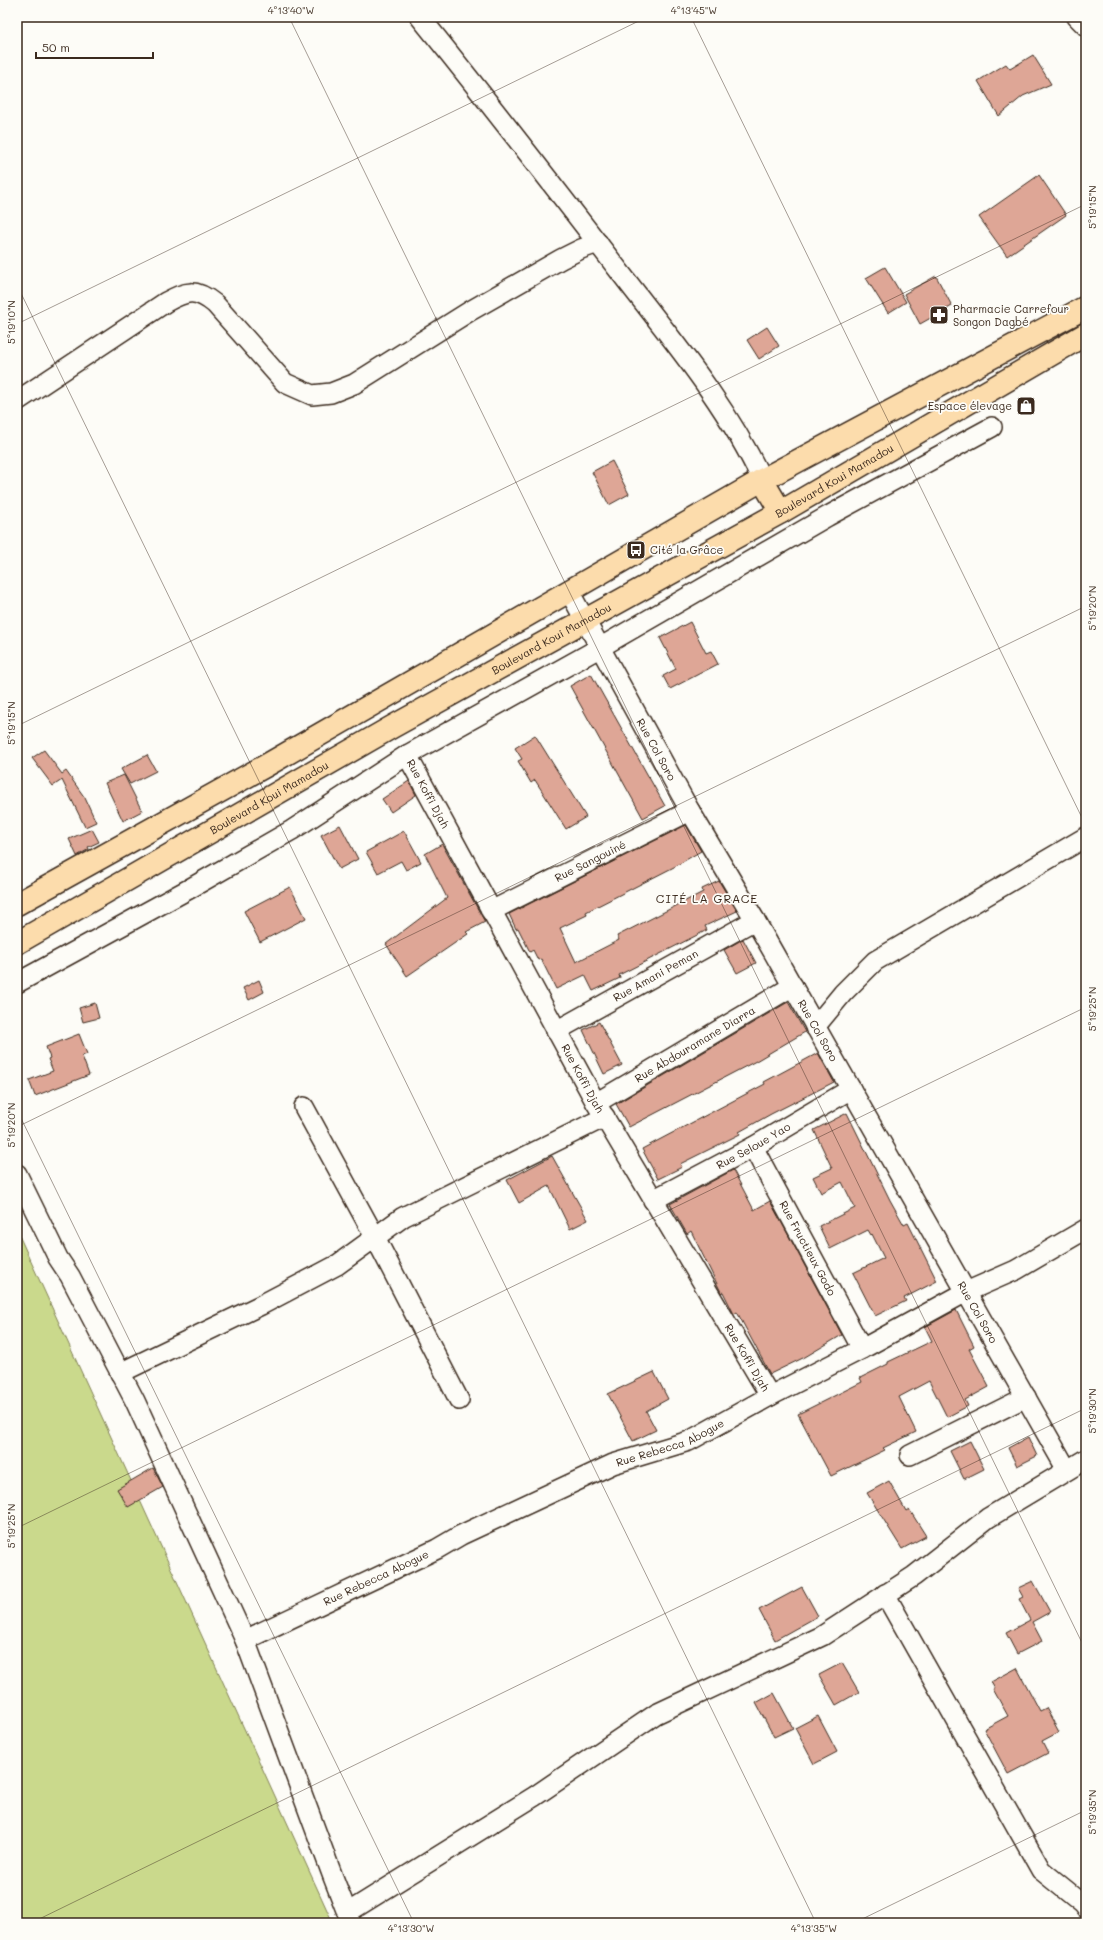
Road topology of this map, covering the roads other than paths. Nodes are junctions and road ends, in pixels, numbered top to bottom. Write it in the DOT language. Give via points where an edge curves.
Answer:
graph roads {
  1 [pos="420,17"];
  2 [pos="1077,17"];
  3 [pos="1086,26"];
  4 [pos="598,243"];
  5 [pos="1086,307"];
  6 [pos="1086,334"];
  7 [pos="17,401"];
  8 [pos="992,427"];
  9 [pos="762,480"];
  10 [pos="781,512"];
  11 [pos="569,591"];
  12 [pos="586,620"];
  13 [pos="601,647"];
  14 [pos="407,755"];
  15 [pos="690,811"];
  16 [pos="1086,837"];
  17 [pos="17,904"];
  18 [pos="491,911"];
  19 [pos="755,920"];
  20 [pos="17,943"];
  21 [pos="17,983"];
  22 [pos="793,986"];
  23 [pos="815,1027"];
  24 [pos="556,1031"];
  25 [pos="851,1090"];
  26 [pos="304,1107"];
  27 [pos="600,1110"];
  28 [pos="753,1147"];
  29 [pos="17,1174"];
  30 [pos="653,1200"];
  31 [pos="1085,1232"];
  32 [pos="375,1237"];
  33 [pos="966,1292"];
  34 [pos="862,1349"];
  35 [pos="120,1373"];
  36 [pos="770,1396"];
  37 [pos="1026,1397"];
  38 [pos="459,1400"];
  39 [pos="910,1455"];
  40 [pos="1086,1459"];
  41 [pos="1067,1470"];
  42 [pos="886,1594"];
  43 [pos="245,1640"];
  44 [pos="1086,1908"];
  45 [pos="349,1918"];
  1 -- 4 [label="street"];
  2 -- 3 [label="street"];
  4 -- 7 [label="street" via="561,259 470,311 360,380 331,393 312,395 285,383 221,309 205,296 194,292 183,293 166,302"];
  4 -- 9 [label="street" via="698,372 748,450"];
  5 -- 9 [label="main road"];
  6 -- 10 [label="main road, Boulevard Koui Mamadou"];
  8 -- 13 [label="street" via="828,516"];
  9 -- 10 [label="main road"];
  9 -- 11 [label="main road"];
  10 -- 12 [label="main road, Boulevard Koui Mamadou"];
  11 -- 12 [label="street, Rue Col Soro"];
  11 -- 17 [label="main road" via="267,765"];
  12 -- 13 [label="street, Rue Col Soro"];
  12 -- 20 [label="main road, Boulevard Koui Mamadou" via="385,731"];
  13 -- 14 [label="street"];
  13 -- 15 [label="street, Rue Col Soro"];
  14 -- 18 [label="street, Rue Koffi Djah"];
  14 -- 21 [label="street" via="292,830 183,893"];
  15 -- 18 [label="street, Rue Sangouiné"];
  15 -- 19 [label="street, Rue Col Soro"];
  16 -- 23 [label="street" via="875,961 843,993"];
  18 -- 24 [label="street, Rue Koffi Djah"];
  19 -- 22 [label="street, Rue Col Soro"];
  19 -- 24 [label="street, Rue Amani Peman"];
  22 -- 23 [label="street, Rue Col Soro"];
  22 -- 27 [label="street, Rue Abdouramane Diarra"];
  23 -- 25 [label="street, Rue Col Soro"];
  24 -- 27 [label="street, Rue Koffi Djah"];
  25 -- 28 [label="street, Rue Seloue Yao"];
  25 -- 33 [label="street, Rue Col Soro"];
  26 -- 32 [label="street"];
  27 -- 30 [label="street, Rue Koffi Djah"];
  27 -- 32 [label="street, Rue Abdouramane Diarra" via="403,1217"];
  28 -- 30 [label="street, Rue Seloue Yao"];
  28 -- 34 [label="street, Rue Fructieux Godo"];
  29 -- 35 [label="street" via="58,1258 70,1276"];
  30 -- 36 [label="street, Rue Koffi Djah"];
  31 -- 33 [label="street, Rue Rebecca Abogue" via="1016,1270"];
  32 -- 35 [label="street, Rue Abdouramane Diarra" via="337,1265"];
  32 -- 38 [label="street"];
  33 -- 34 [label="street, Rue Rebecca Abogue"];
  33 -- 37 [label="street, Rue Col Soro"];
  34 -- 36 [label="street, Rue Rebecca Abogue"];
  35 -- 43 [label="street"];
  36 -- 43 [label="street, Rue Rebecca Abogue" via="688,1441 613,1464"];
  37 -- 39 [label="street"];
  37 -- 41 [label="street, Rue Col Soro"];
  40 -- 41 [label="street"];
  41 -- 42 [label="street" via="988,1518 914,1576"];
  42 -- 44 [label="street" via="1041,1870"];
  42 -- 45 [label="street" via="822,1636 656,1714"];
  43 -- 45 [label="street"];
}
